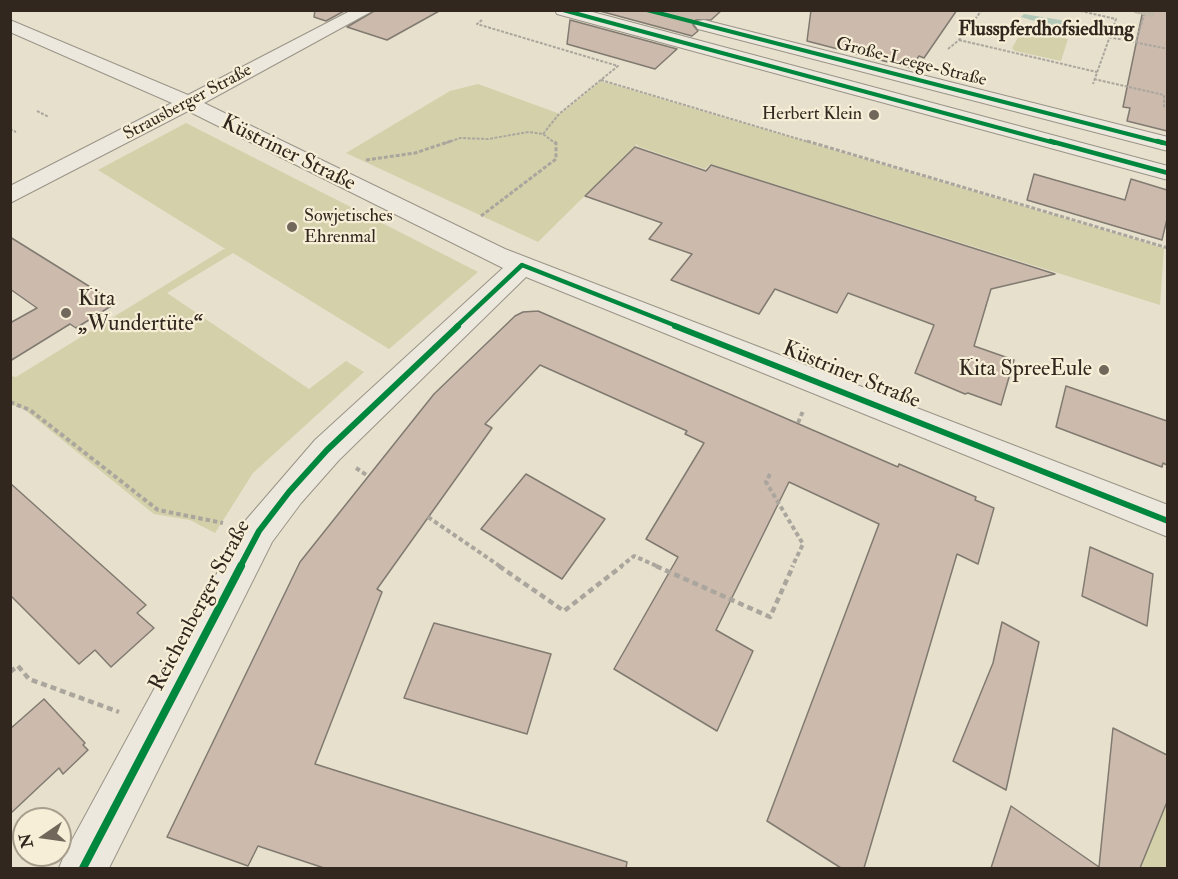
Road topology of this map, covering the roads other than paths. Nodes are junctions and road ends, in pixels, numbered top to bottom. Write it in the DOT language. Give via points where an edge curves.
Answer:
graph roads {
  1 [pos="366,10"];
  2 [pos="563,10"];
  3 [pos="647,10"];
  4 [pos="10,25"];
  5 [pos="189,103"];
  6 [pos="1079,122"];
  7 [pos="1167,144"];
  8 [pos="1073,149"];
  9 [pos="1167,173"];
  10 [pos="10,196"];
  11 [pos="522,265"];
  12 [pos="1167,521"];
  13 [pos="83,868"];
  1 -- 5 [label="street, Strausberger Straße"];
  2 -- 8 [label="street, Große-Leege-Straße"];
  3 -- 6 [label="street, Große-Leege-Straße"];
  4 -- 5 [label="street, Küstriner Straße"];
  5 -- 10 [label="street, Strausberger Straße"];
  5 -- 11 [label="street, Küstriner Straße" via="453,236"];
  6 -- 7 [label="street, Große-Leege-Straße"];
  6 -- 8 [label="street"];
  8 -- 9 [label="street, Große-Leege-Straße"];
  11 -- 12 [label="street, Küstriner Straße"];
  11 -- 13 [label="street, Reichenberger Straße" via="327,450 260,531"];
}
